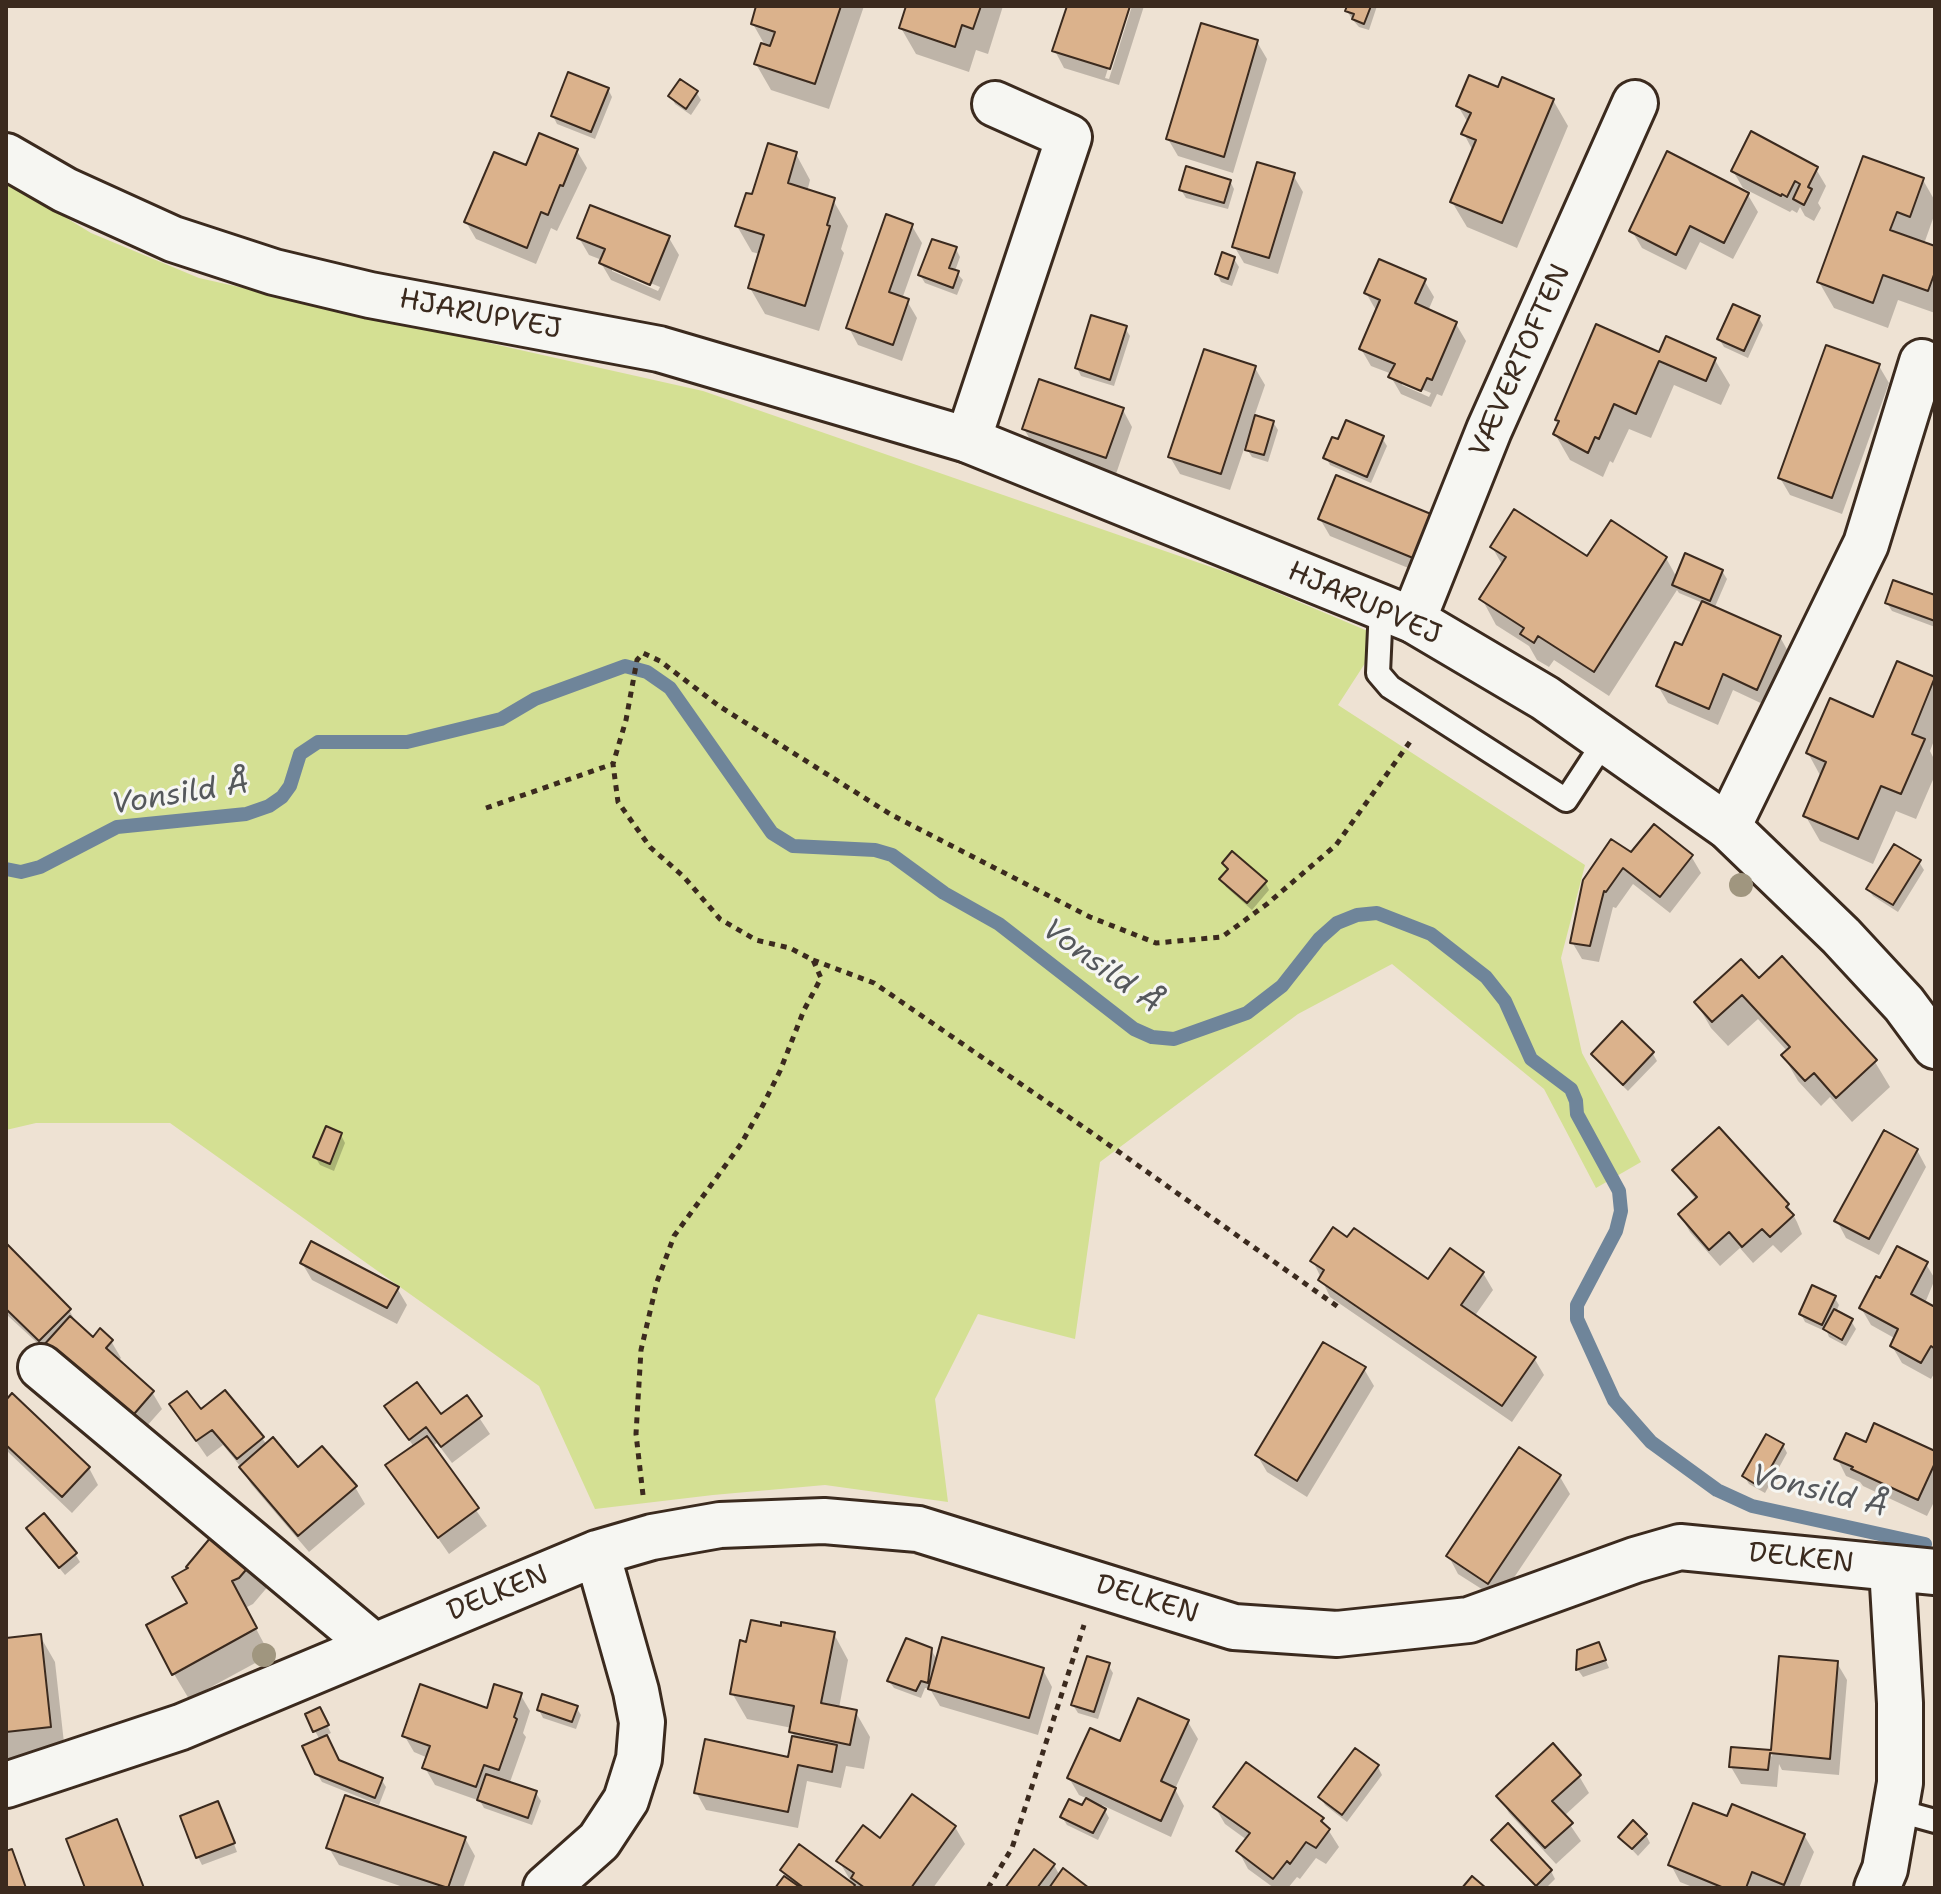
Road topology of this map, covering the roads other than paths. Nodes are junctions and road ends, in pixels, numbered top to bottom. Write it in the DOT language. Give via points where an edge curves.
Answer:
graph roads {
  1 [pos="1635,103"];
  2 [pos="995,104"];
  3 [pos="6,156"];
  4 [pos="1922,362"];
  5 [pos="968,440"];
  6 [pos="1397,614"];
  7 [pos="1606,739"];
  8 [pos="1728,827"];
  9 [pos="1935,1046"];
  10 [pos="41,1367"];
  11 [pos="597,1553"];
  12 [pos="1892,1568"];
  13 [pos="1935,1572"];
  14 [pos="373,1645"];
  15 [pos="6,1785"];
  16 [pos="1915,1816"];
  17 [pos="546,1888"];
  18 [pos="1877,1888"];
  1 -- 6 [label="street, VÆVERTOFTEN" via="1489,430"];
  2 -- 5 [label="street" via="1069,137"];
  3 -- 5 [label="street, HJARUPVEJ" via="65,190 173,239 274,272 659,349"];
  4 -- 8 [label="street" via="1866,544"];
  5 -- 6 [label="street, HJARUPVEJ"];
  6 -- 7 [label="street, HJARUPVEJ"];
  6 -- 7 [label="lane" via="1378,673 1390,687 1566,800"];
  7 -- 8 [label="street, HJARUPVEJ"];
  8 -- 9 [label="street, HJARUPVEJ" via="1841,936"];
  10 -- 14 [label="street"];
  11 -- 12 [label="street, DELKEN" via="720,1525 824,1521 918,1529 1234,1627 1337,1634 1469,1620 1680,1547"];
  11 -- 14 [label="street, DELKEN"];
  11 -- 17 [label="street" via="636,1691 642,1722 639,1759 626,1800 599,1841"];
  12 -- 13 [label="street, DELKEN"];
  12 -- 16 [label="street" via="1900,1783"];
  14 -- 15 [label="street, DELKEN" via="181,1727"];
  16 -- 18 [label="street"];
}
